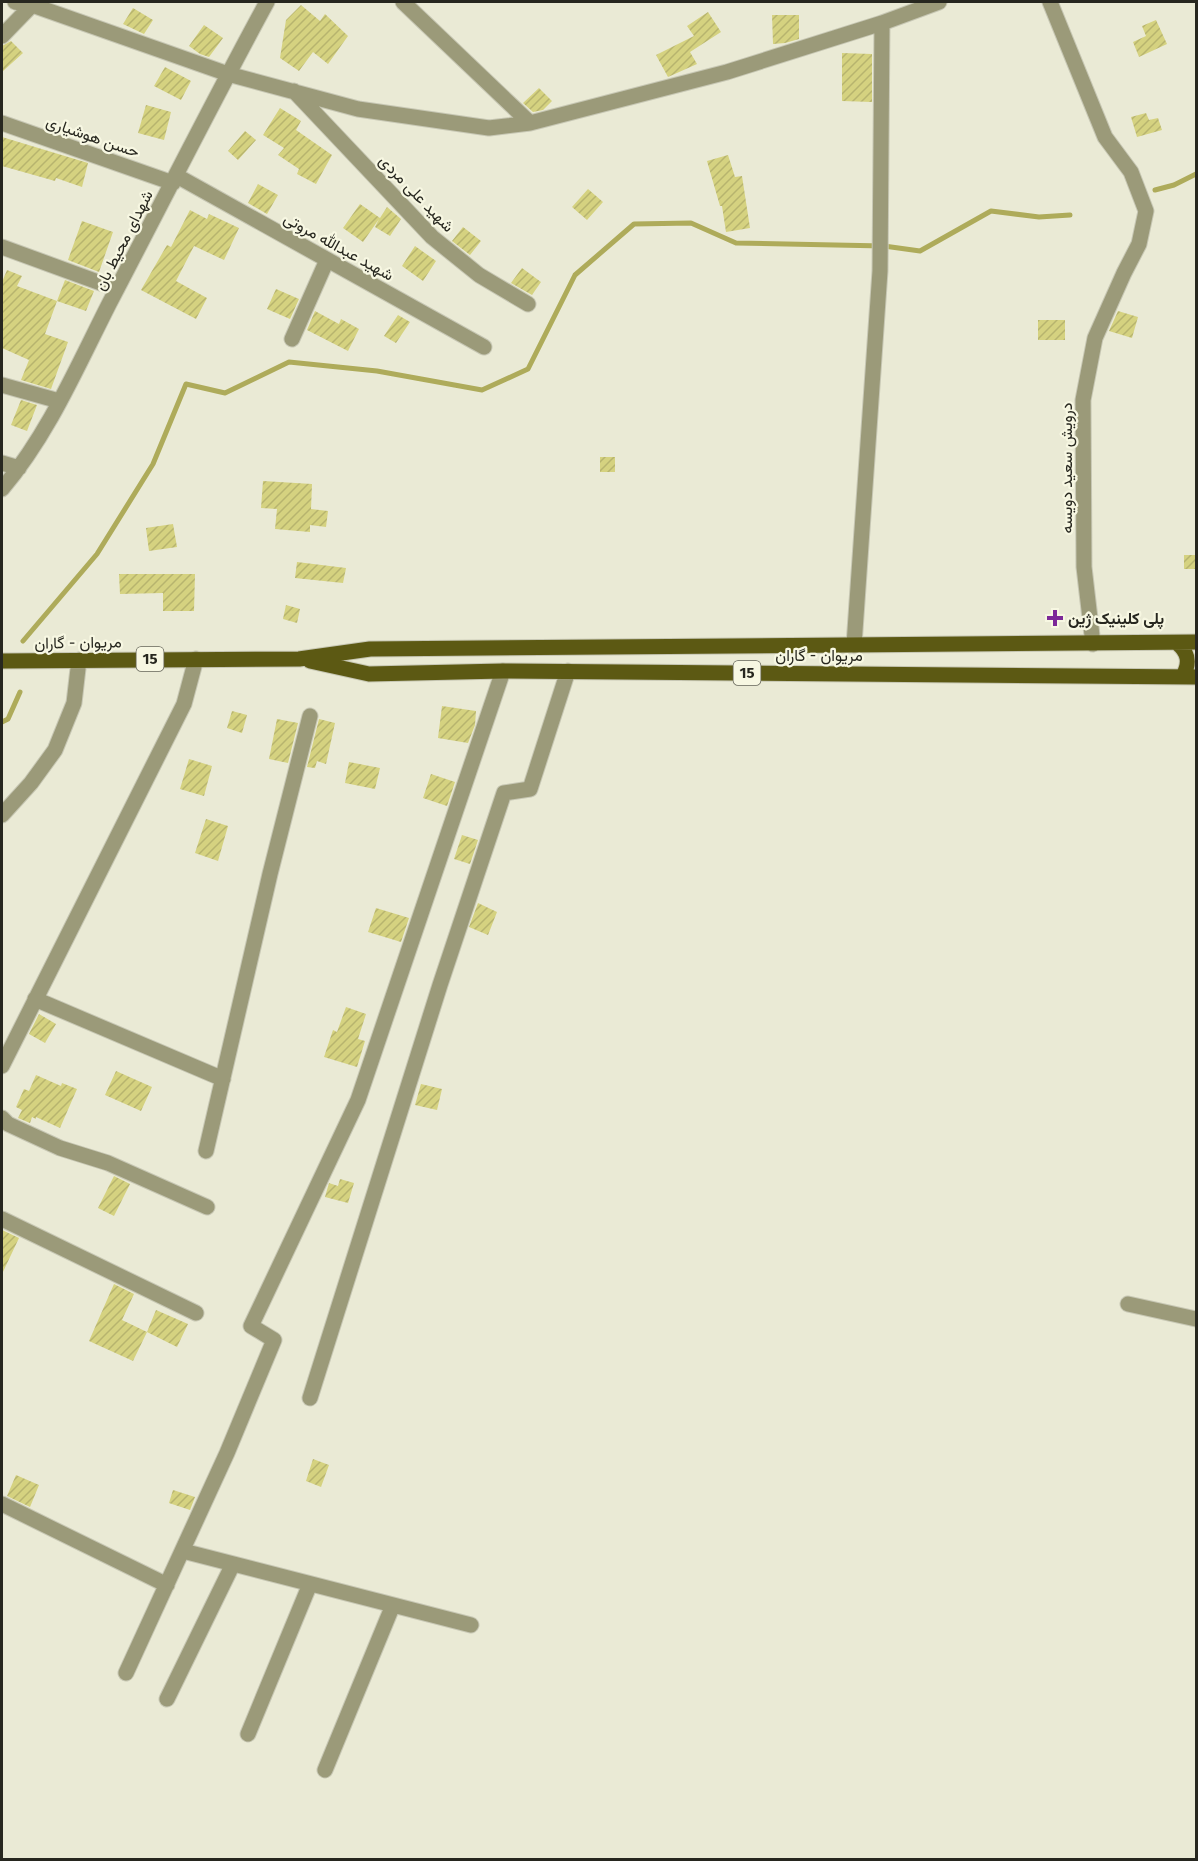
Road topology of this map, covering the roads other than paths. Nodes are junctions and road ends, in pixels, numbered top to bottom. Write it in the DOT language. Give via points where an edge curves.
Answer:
graph roads {
  1 [pos="15,2"];
  2 [pos="267,2"];
  3 [pos="402,2"];
  4 [pos="939,2"];
  5 [pos="1050,2"];
  6 [pos="32,5"];
  7 [pos="882,23"];
  8 [pos="2,36"];
  9 [pos="228,74"];
  10 [pos="294,91"];
  11 [pos="2,123"];
  12 [pos="530,123"];
  13 [pos="175,179"];
  14 [pos="2,247"];
  15 [pos="327,260"];
  16 [pos="117,289"];
  17 [pos="528,304"];
  18 [pos="292,339"];
  19 [pos="484,347"];
  20 [pos="2,385"];
  21 [pos="59,401"];
  22 [pos="2,464"];
  23 [pos="19,468"];
  24 [pos="2,489"];
  25 [pos="1177,642"];
  26 [pos="1197,642"];
  27 [pos="1093,644"];
  28 [pos="854,645"];
  29 [pos="196,659"];
  30 [pos="299,659"];
  31 [pos="79,660"];
  32 [pos="2,661"];
  33 [pos="503,671"];
  34 [pos="568,671"];
  35 [pos="1190,677"];
  36 [pos="310,716"];
  37 [pos="2,815"];
  38 [pos="35,999"];
  39 [pos="2,1066"];
  40 [pos="223,1079"];
  41 [pos="2,1118"];
  42 [pos="206,1151"];
  43 [pos="207,1207"];
  44 [pos="2,1219"];
  45 [pos="1128,1304"];
  46 [pos="196,1313"];
  47 [pos="1197,1319"];
  48 [pos="310,1398"];
  49 [pos="2,1504"];
  50 [pos="183,1551"];
  51 [pos="232,1564"];
  52 [pos="309,1584"];
  53 [pos="167,1585"];
  54 [pos="393,1605"];
  55 [pos="471,1625"];
  56 [pos="126,1673"];
  57 [pos="167,1699"];
  58 [pos="248,1734"];
  59 [pos="325,1770"];
  1 -- 6 [label="street"];
  2 -- 9 [label="street, شهدای محیط بان"];
  3 -- 12 [label="street"];
  4 -- 7 [label="street"];
  5 -- 27 [label="street, درویش سعید دویسه" via="1105,137 1131,172 1146,211 1139,244 1095,338 1083,400 1084,567"];
  6 -- 8 [label="street"];
  6 -- 9 [label="street"];
  7 -- 12 [label="street" via="727,72"];
  7 -- 28 [label="street" via="882,231"];
  9 -- 10 [label="street"];
  9 -- 13 [label="street, شهدای محیط بان"];
  10 -- 12 [label="street" via="358,109 489,128"];
  10 -- 17 [label="street, شهید علی مردی" via="432,237 479,275"];
  11 -- 13 [label="street, حسن هوشیاری"];
  13 -- 15 [label="street, شهید عبدالله مروتی"];
  13 -- 16 [label="street, شهدای محیط بان"];
  14 -- 16 [label="street"];
  15 -- 18 [label="street"];
  15 -- 19 [label="street, شهید عبدالله مروتی"];
  16 -- 21 [label="street, شهدای محیط بان"];
  20 -- 21 [label="street"];
  21 -- 23 [label="street, شهدای محیط بان"];
  22 -- 23 [label="street"];
  23 -- 24 [label="street, شهدای محیط بان"];
  25 -- 26 [label="main road, مریوان - گاران / 15"];
  25 -- 27 [label="main road, مریوان - گاران / 15"];
  25 -- 35 [label="main road" via="1188,658"];
  27 -- 28 [label="main road, مریوان - گاران / 15"];
  28 -- 30 [label="main road, مریوان - گاران / 15" via="370,649"];
  29 -- 30 [label="main road, مریوان - گاران / 15"];
  29 -- 31 [label="main road, مریوان - گاران / 15"];
  29 -- 38 [label="street" via="184,704"];
  30 -- 33 [label="main road, مریوان - گاران / 15" via="369,674"];
  31 -- 32 [label="main road, مریوان - گاران / 15"];
  31 -- 37 [label="street" via="74,703 55,750"];
  33 -- 34 [label="main road, مریوان - گاران / 15"];
  33 -- 50 [label="street" via="358,1100 251,1326 274,1340"];
  34 -- 35 [label="main road, مریوان - گاران / 15"];
  34 -- 48 [label="street" via="530,789 504,793"];
  36 -- 40 [label="street"];
  38 -- 39 [label="street"];
  38 -- 40 [label="street"];
  40 -- 42 [label="street"];
  41 -- 43 [label="street" via="60,1148 108,1163"];
  44 -- 46 [label="street"];
  45 -- 47 [label="street"];
  49 -- 53 [label="street"];
  50 -- 51 [label="street"];
  50 -- 53 [label="street"];
  51 -- 52 [label="street"];
  51 -- 57 [label="street"];
  52 -- 54 [label="street"];
  52 -- 58 [label="street"];
  53 -- 56 [label="street"];
  54 -- 55 [label="street"];
  54 -- 59 [label="street"];
}
